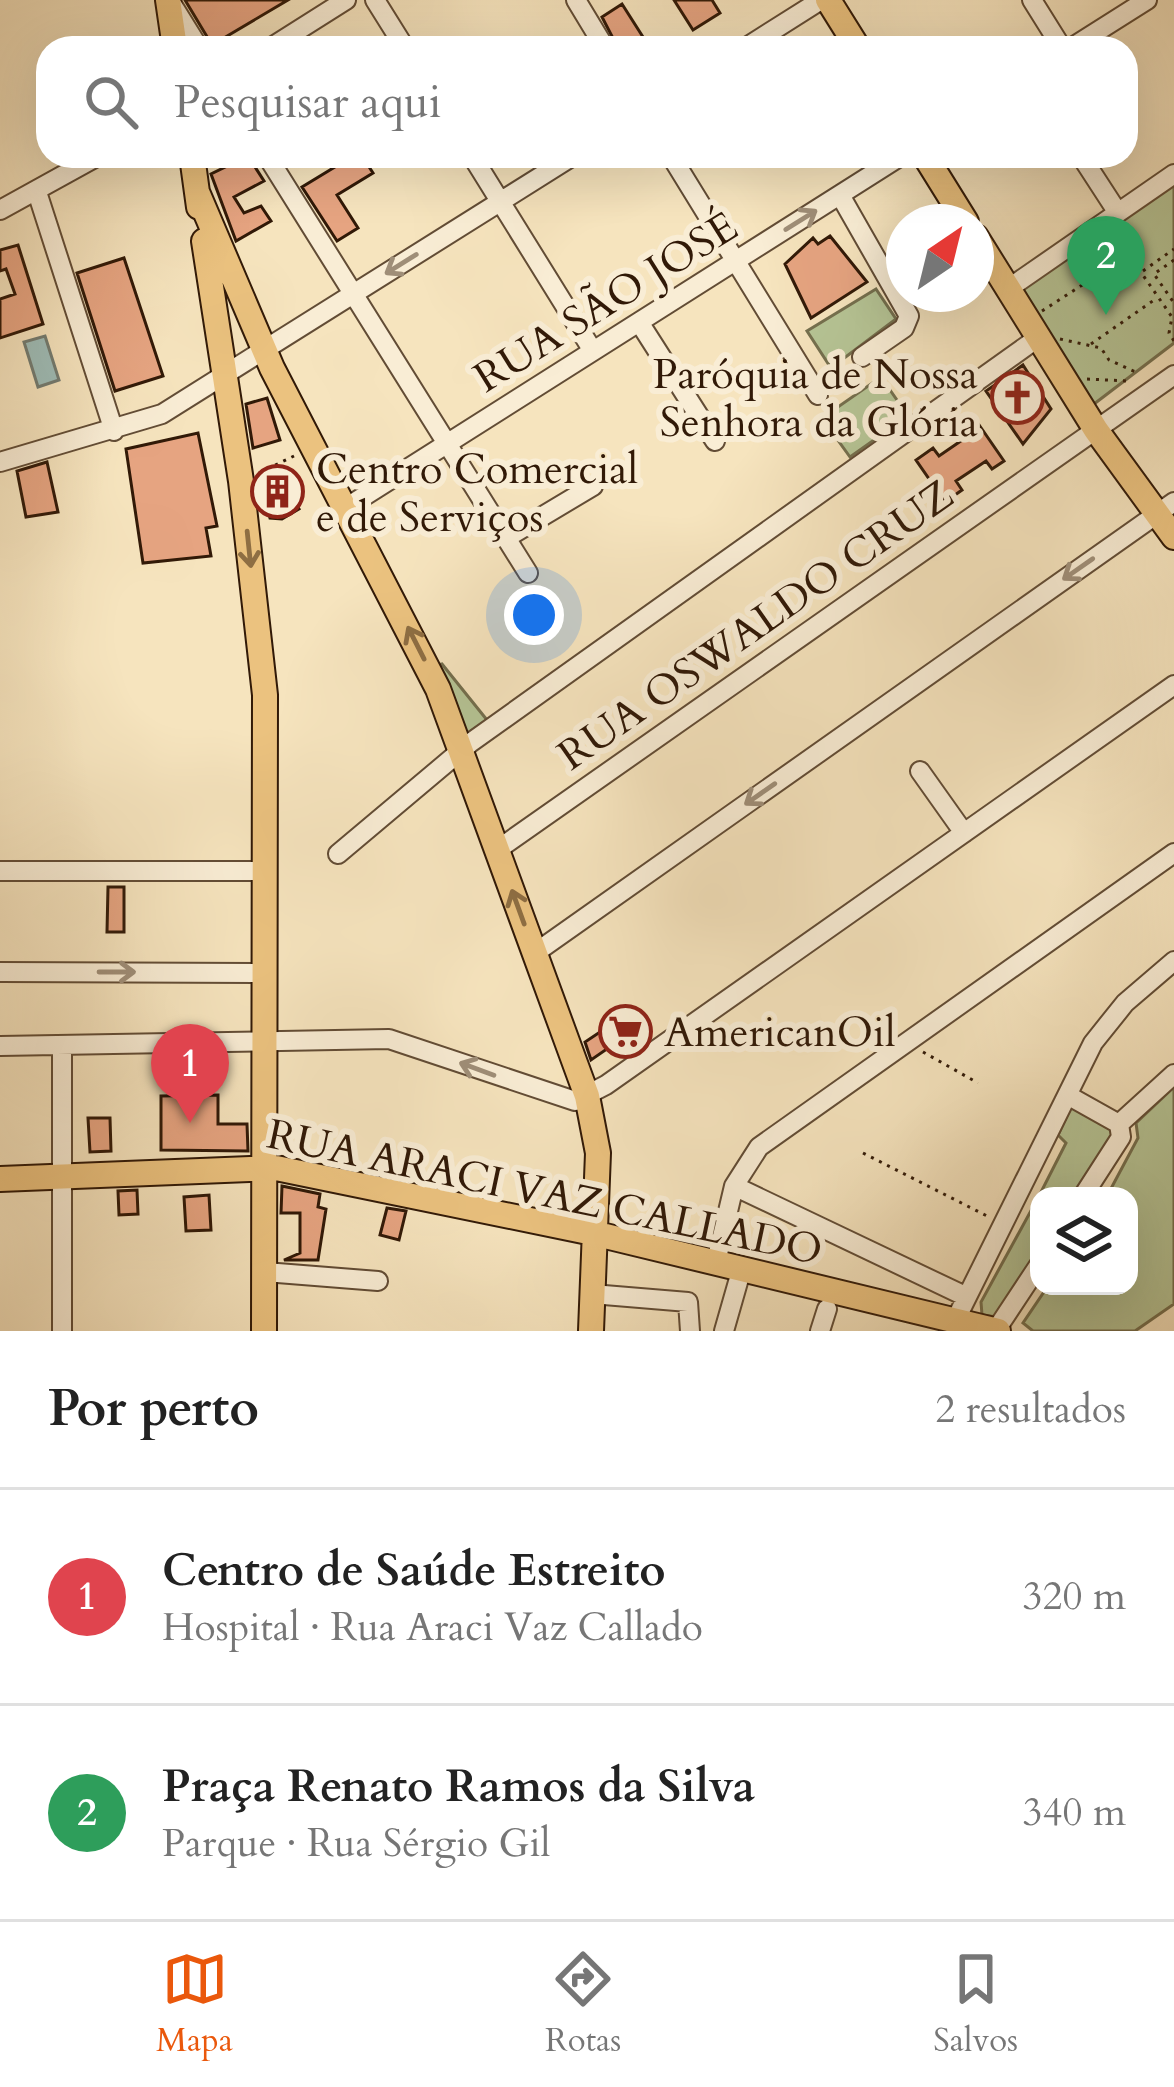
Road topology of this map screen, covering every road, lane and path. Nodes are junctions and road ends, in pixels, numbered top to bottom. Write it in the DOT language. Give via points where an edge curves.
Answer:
graph roads {
  1 [pos="168,0"];
  2 [pos="346,0"];
  3 [pos="375,0"];
  4 [pos="575,0"];
  5 [pos="824,0"];
  6 [pos="1032,0"];
  7 [pos="1147,0"];
  8 [pos="173,36"];
  9 [pos="191,36"];
  10 [pos="289,36"];
  11 [pos="398,36"];
  12 [pos="598,36"];
  13 [pos="765,36"];
  14 [pos="850,36"];
  15 [pos="1058,36"];
  16 [pos="1087,36"];
  17 [pos="78,168"];
  18 [pos="194,168"];
  19 [pos="274,168"];
  20 [pos="479,168"];
  21 [pos="554,168"];
  22 [pos="678,168"];
  23 [pos="882,168"];
  24 [pos="932,168"];
  25 [pos="1087,168"];
  26 [pos="1174,174"];
  27 [pos="37,192"];
  28 [pos="197,192"];
  29 [pos="840,195"];
  30 [pos="500,202"];
  31 [pos="955,204"];
  32 [pos="0,210"];
  33 [pos="1112,217"];
  34 [pos="1118,239"];
  35 [pos="1174,249"];
  36 [pos="1174,260"];
  37 [pos="736,261"];
  38 [pos="994,263"];
  39 [pos="1141,272"];
  40 [pos="1015,284"];
  41 [pos="353,295"];
  42 [pos="1158,297"];
  43 [pos="1174,303"];
  44 [pos="1167,309"];
  45 [pos="1173,318"];
  46 [pos="639,322"];
  47 [pos="1041,330"];
  48 [pos="1174,341"];
  49 [pos="1089,345"];
  50 [pos="264,351"];
  51 [pos="593,351"];
  52 [pos="862,357"];
  53 [pos="1138,373"];
  54 [pos="224,375"];
  55 [pos="1174,375"];
  56 [pos="1076,379"];
  57 [pos="1128,381"];
  58 [pos="818,394"];
  59 [pos="1096,430"];
  60 [pos="113,431"];
  61 [pos="715,441"];
  62 [pos="447,444"];
  63 [pos="314,446"];
  64 [pos="0,462"];
  65 [pos="241,481"];
  66 [pos="593,486"];
  67 [pos="347,507"];
  68 [pos="1166,507"];
  69 [pos="1174,537"];
  70 [pos="506,538"];
  71 [pos="528,573"];
  72 [pos="1174,685"];
  73 [pos="460,751"];
  74 [pos="920,771"];
  75 [pos="964,833"];
  76 [pos="497,850"];
  77 [pos="1174,853"];
  78 [pos="338,854"];
  79 [pos="0,871"];
  80 [pos="265,871"];
  81 [pos="535,953"];
  82 [pos="1174,961"];
  83 [pos="0,972"];
  84 [pos="265,973"];
  85 [pos="265,1040"];
  86 [pos="906,1042"];
  87 [pos="62,1045"];
  88 [pos="0,1046"];
  89 [pos="1174,1074"];
  90 [pos="978,1083"];
  91 [pos="596,1090"];
  92 [pos="1069,1096"];
  93 [pos="1118,1124"];
  94 [pos="863,1153"];
  95 [pos="266,1167"];
  96 [pos="62,1177"];
  97 [pos="0,1179"];
  98 [pos="734,1186"];
  99 [pos="1089,1187"];
  100 [pos="1004,1227"];
  101 [pos="593,1233"];
  102 [pos="716,1262"];
  103 [pos="742,1268"];
  104 [pos="265,1272"];
  105 [pos="1030,1278"];
  106 [pos="378,1281"];
  107 [pos="592,1294"];
  108 [pos="827,1309"];
  109 [pos="944,1315"];
  110 [pos="62,1331"];
  111 [pos="264,1331"];
  112 [pos="591,1331"];
  113 [pos="690,1331"];
  114 [pos="724,1331"];
  115 [pos="820,1331"];
  116 [pos="997,1331"];
  1 -- 8 [label="main road"];
  1 -- 9 [label="street"];
  2 -- 10 [label="street"];
  3 -- 11 [label="street"];
  4 -- 12 [label="street"];
  5 -- 13 [label="street"];
  5 -- 14 [label="main road"];
  6 -- 15 [label="street"];
  7 -- 16 [label="street"];
  17 -- 27 [label="street"];
  18 -- 28 [label="main road"];
  19 -- 41 [label="street"];
  20 -- 30 [label="street"];
  21 -- 30 [label="street"];
  22 -- 37 [label="street"];
  23 -- 29 [label="street, RUA SÃO JOSÉ"];
  24 -- 31 [label="main road"];
  25 -- 33 [label="street"];
  26 -- 33 [label="street"];
  27 -- 32 [label="street"];
  27 -- 60 [label="street"];
  28 -- 50 [label="main road"];
  28 -- 54 [label="main road"];
  37 -- 29 [label="street, RUA SÃO JOSÉ, one-way"];
  29 -- 52 [label="street" via="908,316 904,328"];
  30 -- 41 [label="street, one-way"];
  30 -- 51 [label="street"];
  33 -- 34 [label="path"];
  33 -- 40 [label="street"];
  34 -- 39 [label="path"];
  34 -- 47 [label="path" via="1107,269"];
  35 -- 39 [label="path"];
  36 -- 43 [label="path" via="1154,274"];
  37 -- 46 [label="street, RUA SÃO JOSÉ"];
  37 -- 58 [label="street"];
  38 -- 47 [label="main road"];
  39 -- 42 [label="path"];
  41 -- 50 [label="street"];
  41 -- 62 [label="street"];
  42 -- 44 [label="path"];
  42 -- 49 [label="path"];
  43 -- 44 [label="path"];
  44 -- 45 [label="path"];
  45 -- 48 [label="path"];
  46 -- 51 [label="street, RUA SÃO JOSÉ"];
  46 -- 61 [label="street"];
  47 -- 49 [label="path"];
  47 -- 59 [label="main road"];
  47 -- 73 [label="street"];
  49 -- 53 [label="path"];
  50 -- 54 [label="street"];
  50 -- 63 [label="main road"];
  51 -- 62 [label="street, RUA SÃO JOSÉ"];
  54 -- 60 [label="street" via="162,414"];
  54 -- 65 [label="main road"];
  55 -- 59 [label="street, RUA OSWALDO CRUZ"];
  56 -- 57 [label="path"];
  59 -- 68 [label="main road"];
  59 -- 76 [label="street, RUA OSWALDO CRUZ"];
  60 -- 64 [label="street"];
  62 -- 67 [label="street, RUA SÃO JOSÉ"];
  62 -- 70 [label="street"];
  63 -- 65 [label="path"];
  63 -- 67 [label="main road"];
  65 -- 80 [label="main road, one-way" via="264,676"];
  66 -- 70 [label="street"];
  73 -- 67 [label="main road, one-way"];
  68 -- 69 [label="main road"];
  68 -- 81 [label="street, one-way"];
  70 -- 71 [label="street"];
  72 -- 75 [label="street"];
  73 -- 76 [label="main road"];
  73 -- 78 [label="street"];
  74 -- 75 [label="street"];
  75 -- 91 [label="street"];
  81 -- 76 [label="main road, one-way"];
  77 -- 86 [label="street"];
  79 -- 80 [label="street"];
  80 -- 84 [label="main road"];
  81 -- 91 [label="main road"];
  82 -- 92 [label="street" via="1108,1023"];
  83 -- 84 [label="street, one-way"];
  84 -- 85 [label="main road"];
  85 -- 87 [label="street"];
  91 -- 85 [label="street, one-way" via="564,1101 389,1040"];
  85 -- 95 [label="main road"];
  86 -- 90 [label="path"];
  86 -- 98 [label="street" via="758,1147"];
  87 -- 88 [label="street"];
  87 -- 96 [label="street"];
  89 -- 93 [label="street"];
  91 -- 101 [label="main road"];
  92 -- 93 [label="street"];
  92 -- 100 [label="street"];
  93 -- 99 [label="street" via="1121,1137"];
  94 -- 100 [label="path"];
  95 -- 96 [label="main road, RUA ARACI VAZ CALLADO"];
  95 -- 101 [label="main road, RUA ARACI VAZ CALLADO"];
  95 -- 104 [label="main road"];
  96 -- 97 [label="main road, RUA ARACI VAZ CALLADO"];
  96 -- 110 [label="street"];
  98 -- 102 [label="street"];
  98 -- 109 [label="street" via="788,1210"];
  100 -- 109 [label="street"];
  101 -- 102 [label="main road, RUA ARACI VAZ CALLADO"];
  101 -- 107 [label="main road"];
  102 -- 103 [label="main road, RUA ARACI VAZ CALLADO"];
  103 -- 109 [label="main road, RUA ARACI VAZ CALLADO"];
  103 -- 114 [label="street"];
  104 -- 106 [label="street"];
  104 -- 111 [label="main road"];
  105 -- 116 [label="street"];
  107 -- 112 [label="main road"];
  107 -- 113 [label="street" via="688,1302"];
  108 -- 115 [label="street"];
  109 -- 116 [label="main road, RUA ARACI VAZ CALLADO"];
}
